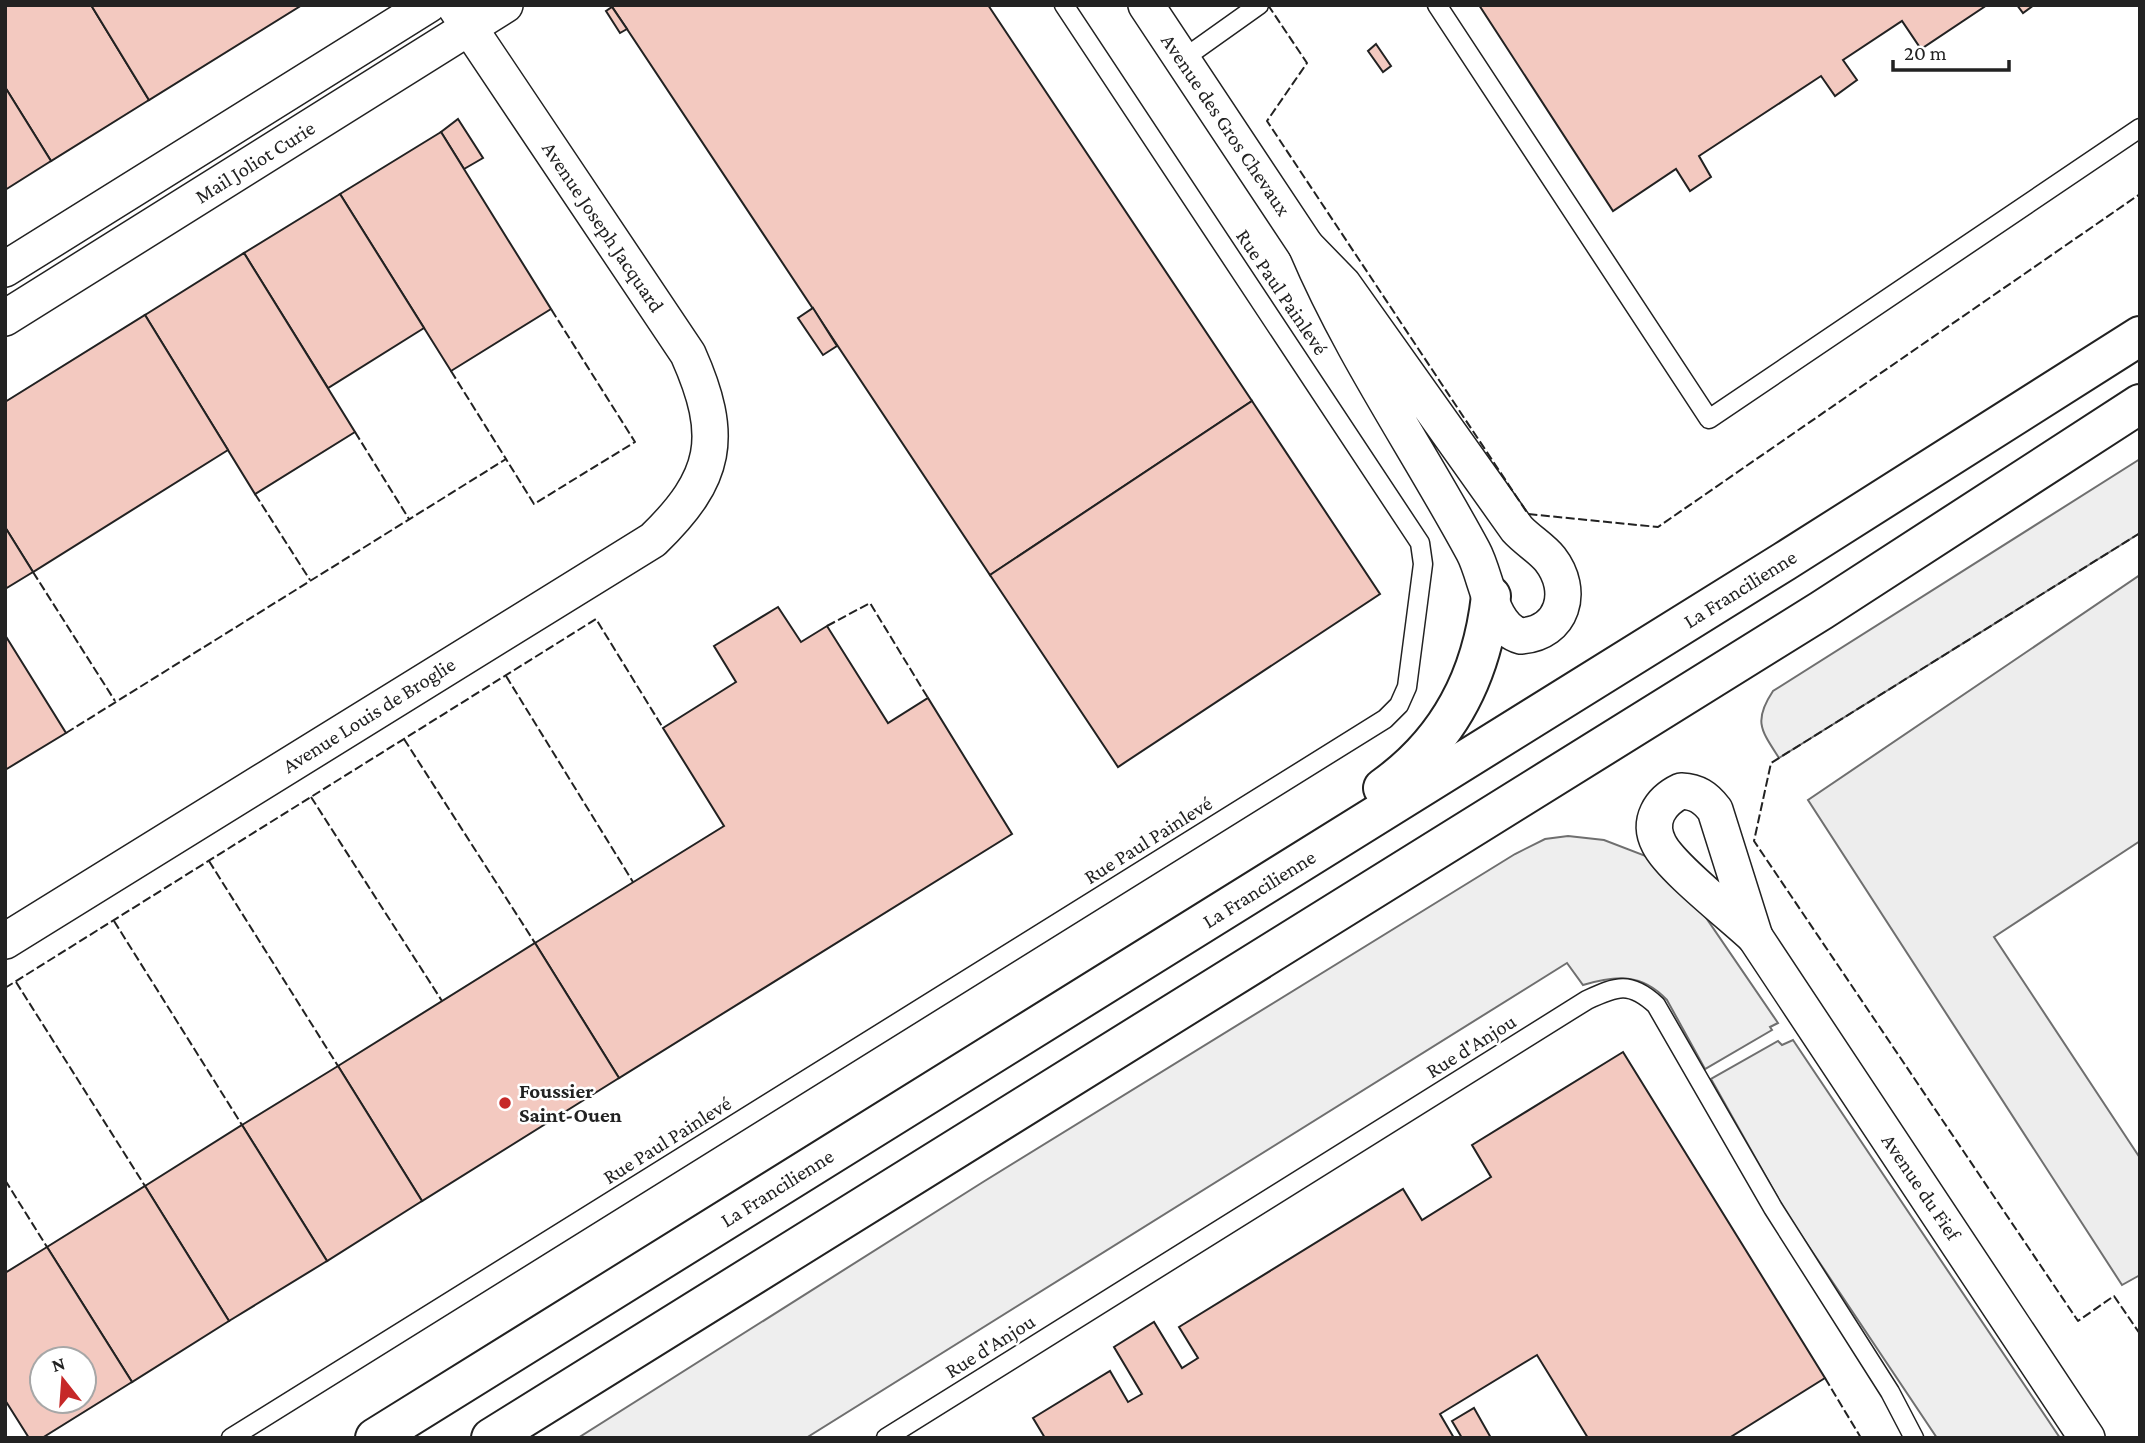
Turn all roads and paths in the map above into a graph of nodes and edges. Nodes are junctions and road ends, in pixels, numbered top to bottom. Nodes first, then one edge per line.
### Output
1 (429, 5) edge
2 (505, 5) edge
3 (1064, 5) edge
4 (1146, 5) edge
5 (1259, 5) edge
6 (1437, 5) edge
7 (462, 17) edge
8 (1182, 59) junction
9 (2140, 128) edge
10 (1307, 246) junction
11 (5, 268) edge
12 (5, 317) edge
13 (2140, 335) edge
14 (2140, 404) edge
15 (708, 464) joint
16 (1491, 596) junction
17 (1192, 930) junction
18 (1755, 937) dead end
19 (5, 941) edge
20 (231, 1438) edge
21 (375, 1438) edge
22 (491, 1438) edge
23 (886, 1438) edge
24 (1914, 1438) edge
25 (2087, 1438) edge

1 - 11 street, Mail Joliot Curie
2 - 7 street, Mail Joliot Curie
3 - 20 lane, Rue Paul Painlevé
4 - 8 street, Avenue des Gros Chevaux
5 - 8 lane
6 - 9 lane
7 - 12 street, Mail Joliot Curie
7 - 15 street, Avenue Joseph Jacquard
8 - 10 street, Avenue des Gros Chevaux
10 - 16 street
10 - 16 street
13 - 17 highway, La Francilienne
14 - 22 highway
15 - 19 street, Avenue Louis de Broglie
16 - 17 highway
17 - 21 highway, La Francilienne
18 - 25 street, Avenue du Fief
23 - 24 lane, Rue d'Anjou

